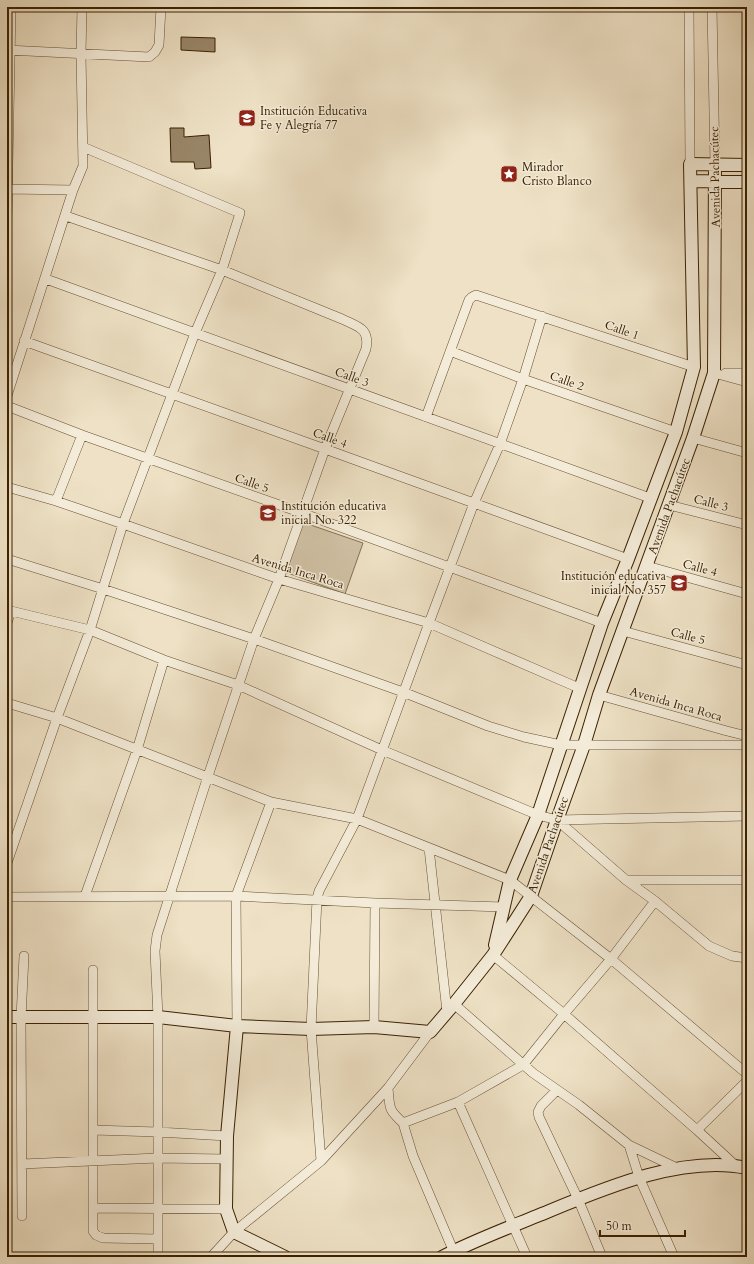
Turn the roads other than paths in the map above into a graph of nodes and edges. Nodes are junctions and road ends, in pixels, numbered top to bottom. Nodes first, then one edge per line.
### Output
1 (11, 7) edge
2 (82, 7) edge
3 (161, 7) edge
4 (689, 7) edge
5 (712, 7) edge
6 (9, 50) edge
7 (81, 54) junction
8 (83, 147) junction
9 (690, 164) junction
10 (715, 165) junction
11 (747, 165) edge
12 (691, 182) junction
13 (716, 182) junction
14 (747, 182) edge
15 (8, 189) edge
16 (73, 190) junction
17 (66, 216) junction
18 (7, 217) edge
19 (222, 270) junction
20 (46, 279) junction
21 (542, 316) junction
22 (195, 333) junction
23 (24, 341) junction
24 (450, 351) junction
25 (694, 367) junction
26 (714, 373) junction
27 (747, 373) edge
28 (523, 379) junction
29 (747, 382) edge
30 (349, 388) junction
31 (172, 394) junction
32 (7, 396) edge
33 (7, 406) edge
34 (426, 417) junction
35 (676, 432) junction
36 (82, 435) junction
37 (693, 438) junction
38 (500, 444) junction
39 (325, 449) junction
40 (747, 453) edge
41 (148, 459) junction
42 (7, 487) edge
43 (650, 498) junction
44 (56, 501) junction
45 (474, 503) junction
46 (669, 505) junction
47 (302, 513) junction
48 (123, 524) junction
49 (747, 524) edge
50 (7, 559) edge
51 (628, 560) junction
52 (647, 566) junction
53 (450, 568) junction
54 (279, 579) junction
55 (103, 589) junction
56 (747, 594) edge
57 (9, 611) edge
58 (7, 623) edge
59 (429, 623) junction
60 (602, 623) junction
61 (90, 630) junction
62 (623, 631) junction
63 (254, 639) junction
64 (164, 660) junction
65 (747, 665) edge
66 (238, 685) junction
67 (579, 688) junction
68 (403, 692) junction
69 (599, 695) junction
70 (7, 703) edge
71 (57, 718) junction
72 (747, 736) edge
73 (561, 745) junction
74 (584, 745) junction
75 (747, 745) edge
76 (137, 750) junction
77 (382, 750) junction
78 (208, 776) junction
79 (270, 802) junction
80 (538, 815) junction
81 (747, 816) edge
82 (357, 819) junction
83 (556, 820) junction
84 (429, 848) junction
85 (7, 862) edge
86 (510, 880) junction
87 (626, 880) junction
88 (747, 880) edge
89 (85, 896) junction
90 (236, 896) junction
91 (531, 896) junction
92 (7, 897) edge
93 (169, 897) junction
94 (317, 899) junction
95 (655, 901) junction
96 (375, 903) junction
97 (436, 904) junction
98 (504, 907) junction
99 (493, 955) junction
100 (24, 956) dead end
101 (747, 958) edge
102 (611, 959) junction
103 (93, 970) dead end
104 (451, 1008) junction
105 (564, 1014) junction
106 (92, 1017) junction
107 (158, 1017) junction
108 (7, 1018) edge
109 (21, 1018) junction
110 (237, 1026) junction
111 (374, 1027) junction
112 (311, 1029) junction
113 (430, 1032) junction
114 (523, 1065) junction
115 (747, 1074) edge
116 (747, 1081) edge
117 (388, 1088) junction
118 (557, 1090) junction
119 (458, 1102) junction
120 (404, 1123) junction
121 (93, 1130) junction
122 (697, 1130) junction
123 (158, 1132) junction
124 (226, 1136) junction
125 (629, 1145) junction
126 (158, 1158) junction
127 (226, 1159) junction
128 (94, 1160) junction
129 (321, 1161) junction
130 (22, 1164) junction
131 (742, 1167) edge
132 (679, 1169) junction
133 (639, 1177) junction
134 (578, 1199) junction
135 (93, 1208) junction
136 (158, 1209) junction
137 (226, 1209) junction
138 (22, 1216) dead end
139 (513, 1226) junction
140 (234, 1232) junction
141 (158, 1239) junction
142 (450, 1255) edge
143 (158, 1257) edge
144 (211, 1257) edge
145 (285, 1257) edge
146 (527, 1257) edge
147 (602, 1257) edge
148 (674, 1257) edge

1 - 6 street
2 - 7 street
3 - 7 street
4 - 9 street, Avenida Pachacútec
5 - 10 street, Avenida Pachacútec
6 - 7 street
6 - 15 street
7 - 8 street
8 - 16 street
8 - 19 street
9 - 10 street
9 - 12 street, Avenida Pachacútec
10 - 11 street
10 - 13 street, Avenida Pachacútec
12 - 13 street
12 - 25 street, Avenida Pachacútec
13 - 14 street
13 - 26 street, Avenida Pachacútec
15 - 16 street
15 - 18 street
16 - 17 street
17 - 19 street
17 - 20 street
19 - 22 street
19 - 30 street
20 - 22 street, Calle 3
20 - 23 street
21 - 24 street, Calle 1
21 - 25 street, Calle 1
21 - 28 street
22 - 30 street, Calle 3
22 - 31 street
23 - 31 street, Calle 4
23 - 32 street
24 - 28 street, Calle 2
24 - 34 street
25 - 35 street, Avenida Pachacútec
26 - 27 street
26 - 29 street
26 - 37 street, Avenida Pachacútec
28 - 35 street, Calle 2
28 - 38 street
30 - 34 street, Calle 3
30 - 39 street
31 - 39 street, Calle 4
31 - 41 street
33 - 36 street, Calle 5
34 - 38 street, Calle 3
35 - 43 street, Avenida Pachacútec
36 - 41 street, Calle 5
36 - 44 street
37 - 40 street
37 - 46 street, Avenida Pachacútec
38 - 43 street, Calle 3
38 - 45 street
39 - 45 street, Calle 4
39 - 47 street
41 - 47 street, Calle 5
41 - 48 street
42 - 44 street, Avenida Inca Roca
43 - 51 street, Avenida Pachacútec
44 - 48 street, Avenida Inca Roca
45 - 51 street, Calle 4
45 - 53 street
46 - 49 street, Calle 3
46 - 52 street, Avenida Pachacútec
47 - 53 street, Calle 5
47 - 54 street
48 - 54 street, Avenida Inca Roca
48 - 55 street
50 - 55 street
51 - 60 street, Avenida Pachacútec
52 - 56 street, Calle 4
52 - 62 street, Avenida Pachacútec
53 - 59 street
53 - 60 street, Calle 5
54 - 59 street, Avenida Inca Roca
54 - 63 street
55 - 61 street
55 - 63 street
57 - 58 street
57 - 61 street
59 - 67 street, Avenida Inca Roca
59 - 68 street
60 - 67 street, Avenida Pachacútec
61 - 64 street
61 - 71 street
62 - 65 street, Calle 5
62 - 69 street, Avenida Pachacútec
63 - 66 street
63 - 68 street
64 - 66 street
64 - 76 street
66 - 77 street
66 - 78 street
67 - 73 street, Avenida Pachacútec
68 - 73 street
68 - 77 street
69 - 72 street, Avenida Inca Roca
69 - 74 street, Avenida Pachacútec
70 - 71 street
71 - 76 street
71 - 85 street
73 - 74 street
73 - 80 street, Avenida Pachacútec
74 - 75 street
74 - 83 street, Avenida Pachacútec
76 - 78 street
76 - 89 street
77 - 80 street
77 - 82 street
78 - 79 street
78 - 93 street
79 - 82 street
79 - 90 street
80 - 83 street
80 - 86 street, Avenida Pachacútec
81 - 83 street
82 - 84 street
82 - 94 street
83 - 87 street
83 - 91 street, Avenida Pachacútec
84 - 86 street
84 - 97 street
86 - 91 street
86 - 98 street, Avenida Pachacútec
87 - 88 street
87 - 95 street
89 - 92 street
89 - 93 street
90 - 93 street
90 - 94 street
90 - 110 street
91 - 99 street, Avenida Pachacútec
91 - 102 street
93 - 107 street
94 - 96 street
94 - 112 street
95 - 101 street
95 - 102 street
96 - 97 street
96 - 111 street
97 - 98 street
97 - 104 street
98 - 99 street, Avenida Pachacútec
99 - 104 street
99 - 105 street
100 - 109 street
102 - 105 street
102 - 115 street
103 - 106 street
104 - 113 street
104 - 114 street
105 - 114 street
105 - 122 street
106 - 107 street
106 - 109 street
106 - 121 street
107 - 110 street
107 - 123 street
108 - 109 street
109 - 130 street
110 - 112 street
110 - 124 street
111 - 112 street
111 - 113 street
112 - 129 street
113 - 117 street
114 - 118 street
114 - 119 street
116 - 122 street
117 - 120 street
117 - 129 street
118 - 125 street
118 - 134 street
119 - 120 street
119 - 139 street
120 - 142 street
121 - 123 street
121 - 128 street
122 - 131 street
123 - 124 street
123 - 126 street
124 - 127 street
125 - 132 street
125 - 133 street
126 - 127 street
126 - 128 street
126 - 136 street
127 - 137 street
128 - 130 street
128 - 135 street
129 - 140 street
130 - 138 street
131 - 132 street
132 - 133 street
133 - 134 street
133 - 148 street
134 - 139 street
134 - 147 street
135 - 136 street
135 - 141 street
136 - 137 street
136 - 141 street
137 - 140 street
139 - 142 street
139 - 146 street
140 - 144 street
140 - 145 street
141 - 143 street

